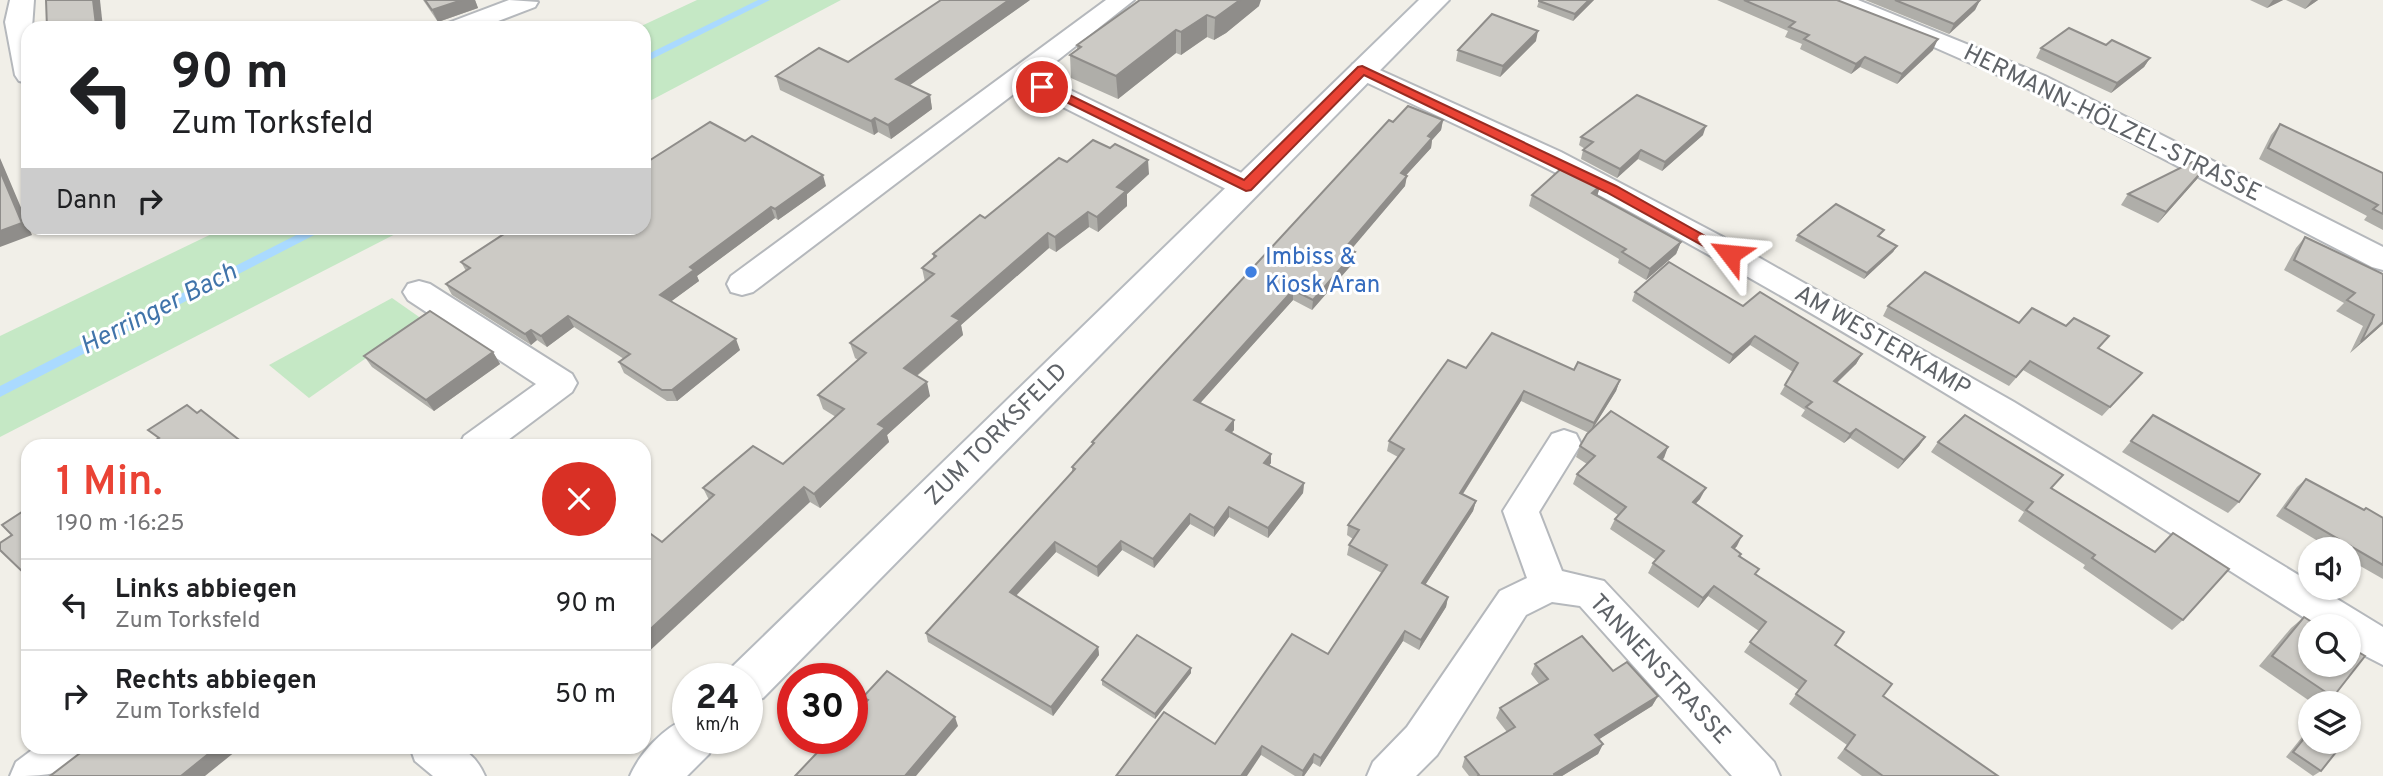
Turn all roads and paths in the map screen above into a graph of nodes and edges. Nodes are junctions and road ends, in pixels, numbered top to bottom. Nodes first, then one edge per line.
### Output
1 (22, 0) edge
2 (524, 0) edge
3 (1122, 0) edge
4 (1435, 0) edge
5 (1836, 0) edge
6 (476, 21) edge
7 (21, 38) edge
8 (1362, 70) junction
9 (1021, 76) junction
10 (1246, 187) junction
11 (2383, 260) edge
12 (742, 284) dead end
13 (419, 292) dead end
14 (485, 439) edge
15 (1564, 444) dead end
16 (1549, 585) junction
17 (2383, 648) edge
18 (763, 667) edge
19 (61, 754) edge
20 (438, 754) edge
21 (676, 754) edge
22 (31, 776) edge
23 (464, 776) edge
24 (654, 776) edge
25 (1388, 776) edge
26 (1759, 776) edge

1 - 7 street
2 - 6 street
3 - 9 street
4 - 8 main road, ZUM TORKSFELD
5 - 11 street, HERMANN-HÖLZEL-STRASSE
8 - 10 main road, ZUM TORKSFELD
8 - 17 street, AM WESTERKAMP
9 - 10 street
9 - 12 street
10 - 18 main road, ZUM TORKSFELD
13 - 14 street
15 - 16 street
16 - 25 street
16 - 26 street, TANNENSTRASSE
19 - 22 street
20 - 23 street
21 - 24 main road

